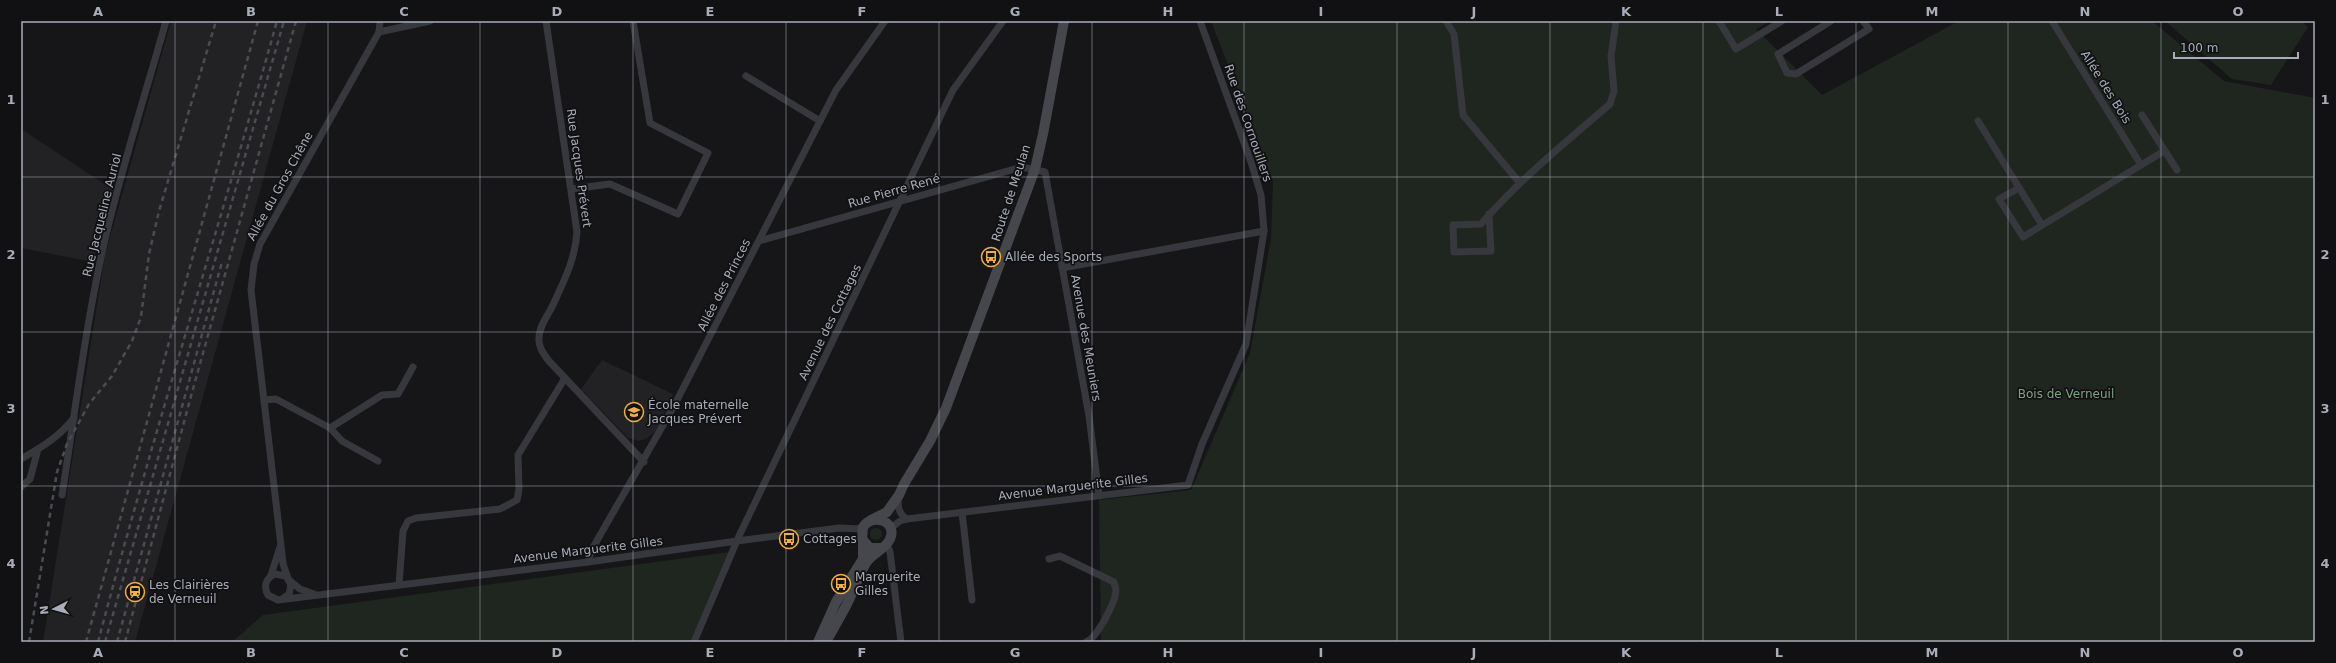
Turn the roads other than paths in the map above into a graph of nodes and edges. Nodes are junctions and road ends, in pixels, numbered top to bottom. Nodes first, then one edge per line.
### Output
1 (166, 21) edge
2 (380, 21) edge
3 (430, 21) edge
4 (546, 21) edge
5 (633, 21) edge
6 (885, 21) edge
7 (1003, 21) edge
8 (1057, 21) edge
9 (1064, 21) edge
10 (1200, 21) edge
11 (1446, 21) edge
12 (1616, 21) edge
13 (1718, 21) edge
14 (1782, 21) edge
15 (1831, 21) edge
16 (1863, 21) edge
17 (2052, 21) edge
18 (378, 32) junction
19 (746, 76) dead end
20 (2142, 114) dead end
21 (820, 121) junction
22 (1978, 121) dead end
23 (2164, 151) junction
24 (2141, 165) junction
25 (1032, 169) junction
26 (2177, 170) dead end
27 (1519, 182) junction
28 (2019, 188) junction
29 (572, 189) junction
30 (900, 201) junction
31 (1490, 214) junction
32 (2042, 225) junction
33 (1264, 231) junction
34 (759, 241) junction
35 (1062, 268) junction
36 (413, 367) dead end
37 (565, 378) junction
38 (264, 400) junction
39 (74, 418) junction
40 (330, 428) junction
41 (38, 449) junction
42 (21, 459) edge
43 (378, 461) dead end
44 (644, 462) junction
45 (1188, 485) joint
46 (21, 487) edge
47 (62, 495) dead end
48 (1099, 495) junction
49 (899, 496) junction
50 (891, 507) junction
51 (962, 512) junction
52 (908, 519) junction
53 (870, 520) junction
54 (890, 527) junction
55 (862, 529) junction
56 (280, 537) junction
57 (738, 540) junction
58 (863, 541) junction
59 (884, 546) junction
60 (1049, 559) dead end
61 (588, 562) junction
62 (271, 576) junction
63 (289, 580) junction
64 (399, 585) junction
65 (316, 595) junction
66 (282, 599) junction
67 (972, 600) dead end
68 (694, 642) edge
69 (818, 642) edge
70 (826, 642) edge
71 (901, 642) edge
72 (1086, 642) edge

1 - 39 street, Rue Jacqueline Auriol
2 - 18 street, Allée du Gros Chêne
3 - 18 street
4 - 29 street, Rue Jacques Prévert
5 - 29 street
6 - 21 street, Allée des Princes
7 - 30 street, Avenue des Cottages
8 - 25 main road, Route de Meulan
9 - 25 main road, Route de Meulan
10 - 33 street, Rue des Cornouillers
11 - 27 street
12 - 27 street
13 - 14 street
15 - 16 street
17 - 24 street, Allée des Bois
18 - 38 street, Allée du Gros Chêne
19 - 21 street
20 - 23 street
21 - 34 street, Allée des Princes
22 - 28 street
23 - 24 street
23 - 26 street
24 - 32 street
25 - 30 street, Rue Pierre René
25 - 35 street, Avenue des Meuniers
25 - 49 main road, Route de Meulan
27 - 31 street
28 - 32 street
28 - 32 street
29 - 37 street, Rue Jacques Prévert
30 - 34 street, Rue Pierre René
30 - 57 street, Avenue des Cottages
31 - 31 street
33 - 35 street
33 - 45 street, Rue des Cornouillers
34 - 44 street, Allée des Princes
35 - 48 street, Avenue des Meuniers
36 - 40 street
37 - 44 street, Rue Jacques Prévert
37 - 64 street
38 - 40 street
38 - 56 street, Allée du Gros Chêne
39 - 41 street
39 - 47 street, Rue Jacqueline Auriol
40 - 43 street
41 - 42 street
41 - 46 street
44 - 61 street, Allée des Princes
45 - 48 street, Avenue Marguerite Gilles
48 - 51 street, Avenue Marguerite Gilles
49 - 50 main road, Route de Meulan
49 - 52 street
50 - 53 main road, Route de Meulan
50 - 54 main road
51 - 52 street, Avenue Marguerite Gilles
51 - 67 street
52 - 54 street, Avenue Marguerite Gilles
53 - 54 main road
53 - 55 main road
54 - 59 main road
55 - 57 street, Avenue Marguerite Gilles
55 - 58 main road
56 - 62 street, Allée du Gros Chêne
56 - 63 street, Allée du Gros Chêne
57 - 61 street, Avenue Marguerite Gilles
57 - 68 street, Avenue des Cottages
58 - 59 main road
58 - 69 main road
59 - 70 main road
59 - 71 street
60 - 72 street
61 - 64 street, Avenue Marguerite Gilles
62 - 63 street
62 - 66 street
63 - 65 street
63 - 66 street
64 - 65 street, Avenue Marguerite Gilles
65 - 66 street, Avenue Marguerite Gilles

